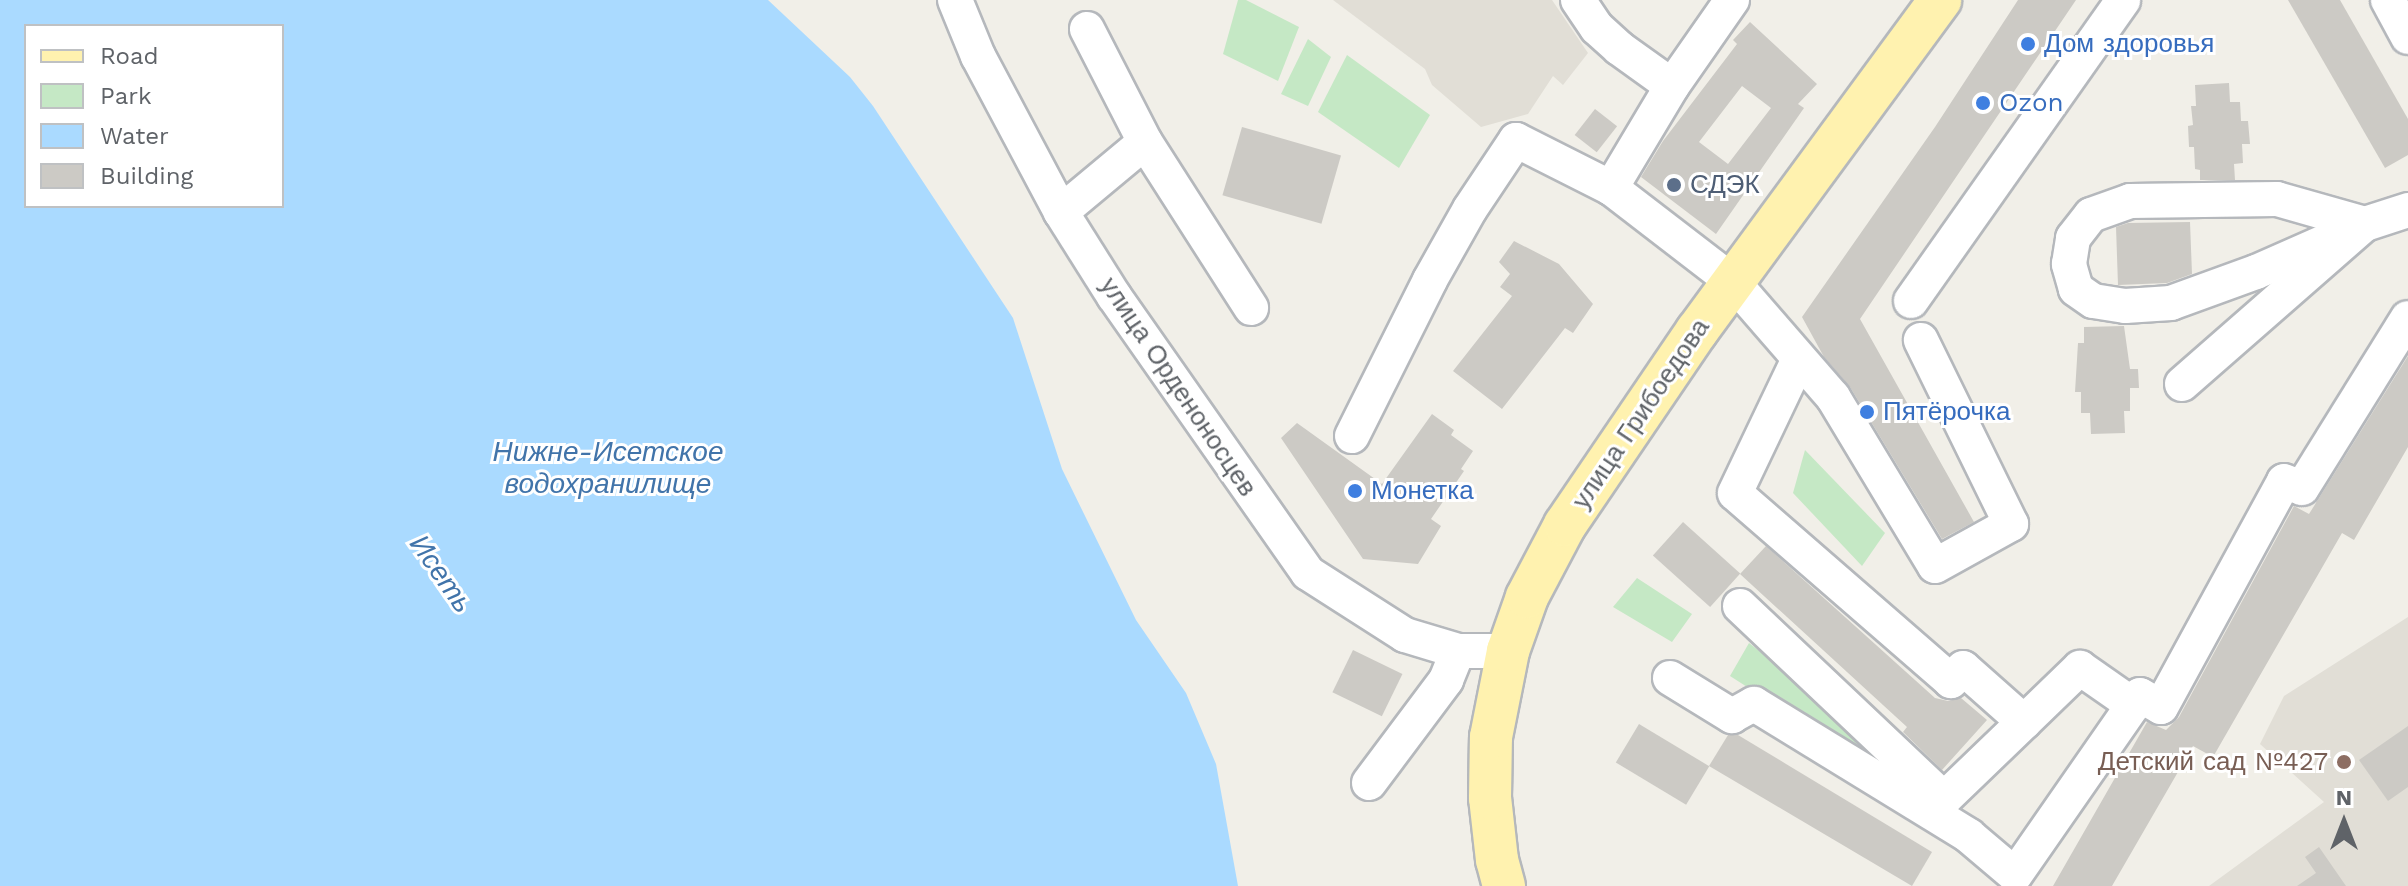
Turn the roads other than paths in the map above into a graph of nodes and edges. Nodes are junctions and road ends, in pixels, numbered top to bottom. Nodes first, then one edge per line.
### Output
1 (955, 0) edge
2 (1578, 0) edge
3 (1732, 0) edge
4 (1940, 0) edge
5 (2123, 0) edge
6 (2388, 0) edge
7 (1087, 29) dead end
8 (2408, 37) edge
9 (1672, 86) junction
10 (1145, 142) junction
11 (1611, 188) junction
12 (2408, 210) edge
13 (1061, 212) junction
14 (2365, 224) junction
15 (1733, 282) junction
16 (1911, 301) dead end
17 (1251, 308) dead end
18 (2408, 318) edge
19 (1921, 340) dead end
20 (1799, 359) junction
21 (2182, 384) dead end
22 (1352, 436) dead end
23 (1740, 606) dead end
24 (1458, 651) junction
25 (1508, 651) junction
26 (1670, 678) dead end
27 (2133, 705) junction
28 (2024, 722) junction
29 (1369, 783) dead end
30 (1944, 799) junction
31 (1969, 836) junction
32 (2009, 881) edge
33 (1504, 886) edge

1 - 13 street, улица Орденоносцев
2 - 9 street
3 - 9 street
4 - 15 main road, улица Грибоедова
5 - 16 street
6 - 8 street
7 - 10 street
9 - 11 street
10 - 13 street
10 - 17 street
11 - 15 street
11 - 22 street
12 - 14 street
13 - 24 street, улица Орденоносцев
14 - 14 street
14 - 21 street
15 - 20 street
15 - 25 main road, улица Грибоедова
18 - 27 street
19 - 20 street
20 - 28 street
23 - 30 street
24 - 25 street, улица Орденоносцев
24 - 29 street
25 - 33 main road, улица Грибоедова
26 - 31 street
27 - 28 street
27 - 32 street
28 - 30 street
30 - 31 street
31 - 32 street

